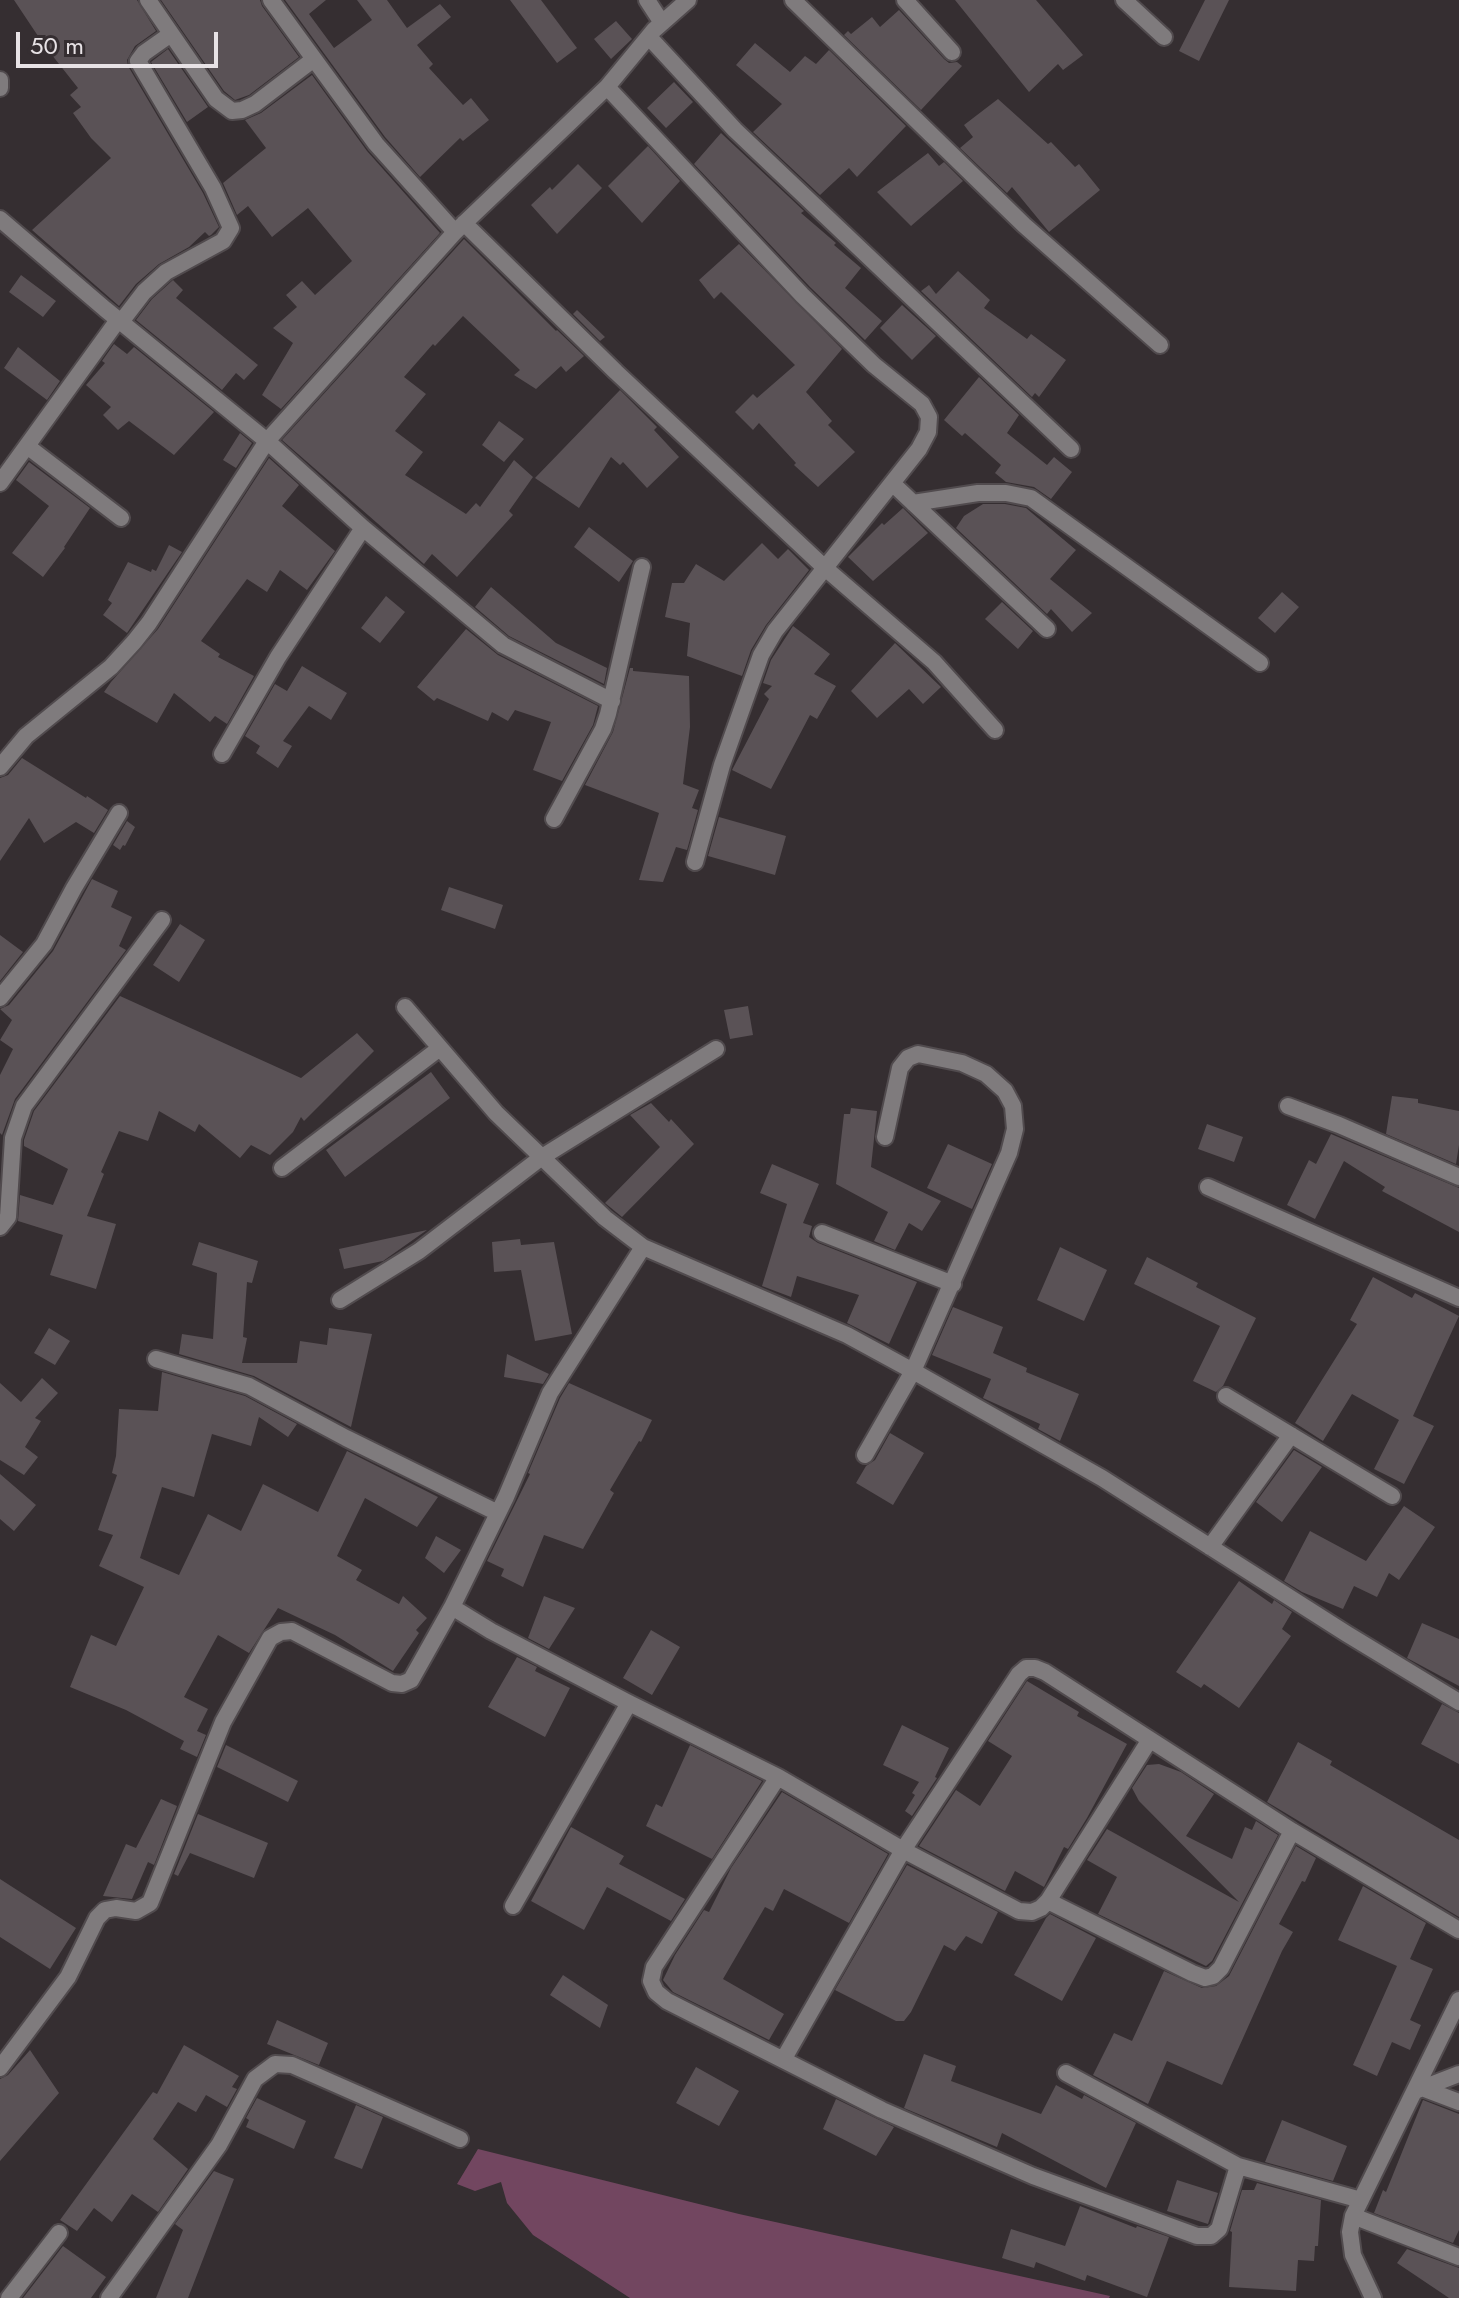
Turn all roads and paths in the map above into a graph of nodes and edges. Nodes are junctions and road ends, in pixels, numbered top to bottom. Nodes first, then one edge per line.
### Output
1 (148, 0) edge
2 (271, 0) edge
3 (647, 0) edge
4 (688, 0) edge
5 (793, 0) edge
6 (905, 0) edge
7 (1124, 0) edge
8 (662, 23) junction
9 (171, 34) junction
10 (649, 37) junction
11 (1164, 37) dead end
12 (952, 52) dead end
13 (314, 59) junction
14 (0, 80) edge
15 (607, 87) junction
16 (0, 88) edge
17 (0, 219) edge
18 (459, 227) junction
19 (120, 321) junction
20 (1160, 345) dead end
21 (267, 441) junction
22 (27, 446) junction
23 (1071, 449) dead end
24 (0, 483) edge
25 (892, 483) junction
26 (913, 503) junction
27 (121, 518) dead end
28 (363, 528) junction
29 (642, 567) dead end
30 (825, 568) junction
31 (1047, 629) dead end
32 (1260, 663) dead end
33 (612, 701) junction
34 (995, 730) dead end
35 (222, 754) dead end
36 (0, 767) edge
37 (119, 813) dead end
38 (554, 819) dead end
39 (695, 862) dead end
40 (162, 920) dead end
41 (0, 998) edge
42 (405, 1007) dead end
43 (440, 1048) junction
44 (716, 1049) dead end
45 (1288, 1106) dead end
46 (885, 1137) dead end
47 (542, 1157) junction
48 (282, 1168) dead end
49 (1459, 1177) edge
50 (1208, 1187) dead end
51 (0, 1227) edge
52 (822, 1233) dead end
53 (643, 1247) junction
54 (953, 1284) junction
55 (1459, 1298) edge
56 (340, 1300) dead end
57 (156, 1359) dead end
58 (913, 1371) junction
59 (1226, 1396) dead end
60 (1291, 1435) junction
61 (865, 1455) dead end
62 (1392, 1496) dead end
63 (498, 1513) junction
64 (1210, 1547) junction
65 (452, 1607) junction
66 (1459, 1702) edge
67 (629, 1703) junction
68 (1149, 1741) junction
69 (778, 1777) junction
70 (1292, 1831) junction
71 (903, 1850) junction
72 (1048, 1901) junction
73 (513, 1906) dead end
74 (1459, 1930) edge
75 (1459, 2000) edge
76 (783, 2060) junction
77 (0, 2068) edge
78 (1066, 2073) dead end
79 (1459, 2074) edge
80 (1418, 2090) junction
81 (1459, 2102) edge
82 (460, 2139) dead end
83 (1238, 2166) junction
84 (1361, 2200) junction
85 (1353, 2216) junction
86 (59, 2233) dead end
87 (1459, 2257) edge
88 (9, 2298) edge
89 (109, 2298) edge
90 (1373, 2298) edge

1 - 9 street
2 - 13 street
3 - 8 street
4 - 8 street
5 - 20 street
6 - 12 street
7 - 11 street
8 - 10 street
9 - 13 street
9 - 19 street
10 - 15 street
10 - 23 street
13 - 18 street
14 - 16 street
15 - 18 street
15 - 25 street
17 - 19 street
18 - 21 street
18 - 30 street
19 - 21 street
19 - 22 street
21 - 28 street
21 - 36 street
22 - 24 street
22 - 27 street
25 - 26 street
25 - 30 street
26 - 31 street
26 - 32 street
28 - 33 street
28 - 35 street
29 - 33 street
30 - 34 street
30 - 39 street
33 - 38 street
37 - 41 street
40 - 51 street
42 - 43 street
43 - 47 street
43 - 48 street
44 - 47 street
45 - 49 street
46 - 54 street
47 - 53 street
47 - 56 street
50 - 55 street
52 - 54 street
53 - 58 street
53 - 63 street
54 - 58 street
57 - 63 street
58 - 61 street
58 - 64 street
59 - 60 street
60 - 62 street
60 - 64 street
63 - 65 street
64 - 66 street
65 - 67 street
65 - 77 street
67 - 69 street
67 - 73 street
68 - 70 street
68 - 71 street
68 - 72 street
69 - 71 street
69 - 76 street
70 - 72 street
70 - 74 street
71 - 72 street
71 - 76 street
75 - 80 street
76 - 83 street
78 - 83 street
79 - 80 street
80 - 81 street
80 - 84 street
82 - 89 street
83 - 84 street
84 - 85 street
85 - 87 street
85 - 90 street
86 - 88 street

